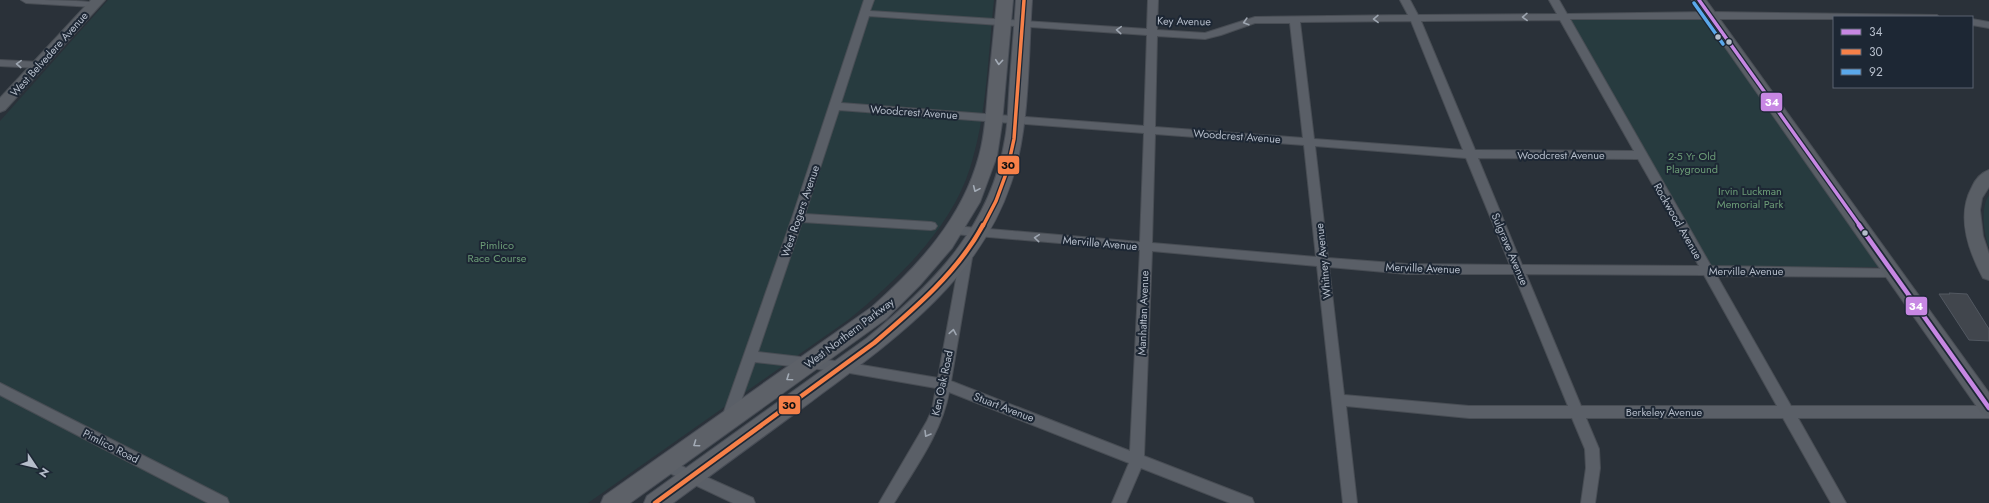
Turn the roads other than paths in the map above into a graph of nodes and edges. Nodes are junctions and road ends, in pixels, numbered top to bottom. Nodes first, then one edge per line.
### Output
1 (26, 0) edge
2 (868, 0) edge
3 (1005, 0) edge
4 (1024, 0) edge
5 (1153, 0) edge
6 (1405, 0) edge
7 (1554, 0) edge
8 (1699, 0) edge
9 (96, 2) edge
10 (864, 13) junction
11 (1710, 15) junction
12 (1564, 16) junction
13 (1833, 16) edge
14 (1415, 19) junction
15 (1295, 20) junction
16 (1973, 22) edge
17 (1002, 23) junction
18 (1023, 24) junction
19 (1989, 25) edge
20 (1151, 32) junction
21 (0, 63) edge
22 (39, 65) junction
23 (834, 106) junction
24 (0, 107) edge
25 (994, 117) junction
26 (1016, 119) junction
27 (1149, 130) junction
28 (1310, 142) junction
29 (1470, 154) junction
30 (1641, 155) junction
31 (1989, 176) edge
32 (798, 218) junction
33 (931, 226) dead end
34 (954, 230) junction
35 (980, 233) junction
36 (1146, 247) junction
37 (967, 252) junction
38 (1323, 262) junction
39 (1519, 270) junction
40 (1707, 271) junction
41 (1893, 272) junction
42 (1989, 273) edge
43 (750, 356) junction
44 (810, 363) junction
45 (844, 367) junction
46 (944, 384) junction
47 (0, 389) edge
48 (1339, 400) junction
49 (1989, 408) edge
50 (1577, 411) junction
51 (1989, 412) edge
52 (1788, 413) junction
53 (728, 421) junction
54 (1137, 460) junction
55 (666, 465) junction
56 (691, 477) junction
57 (222, 503) edge
58 (612, 503) edge
59 (655, 503) edge
60 (748, 503) edge
61 (886, 503) edge
62 (1119, 503) edge
63 (1247, 503) edge
64 (1350, 503) edge
65 (1588, 503) edge
66 (1839, 503) edge

1 - 9 street
2 - 10 street, West Rogers Avenue
3 - 17 main road, West Northern Parkway
4 - 18 main road, West Northern Parkway
5 - 20 street, Manhattan Avenue
6 - 14 street, Sulgrave Avenue
7 - 12 street, Rockwood Avenue
8 - 11 street
9 - 22 street, West Belvedere Avenue
10 - 17 street, Key Avenue
10 - 23 street, West Rogers Avenue
11 - 12 street, Key Avenue
11 - 13 street, Key Avenue
11 - 41 street
12 -> 14 street, Key Avenue
12 - 30 street, Rockwood Avenue
14 -> 15 street, Key Avenue
14 - 29 street, Sulgrave Avenue
15 -> 20 street, Key Avenue
15 - 28 street, Whitney Avenue
16 - 19 street
17 - 18 street, Key Avenue
17 -> 25 main road, West Northern Parkway
20 -> 18 street, Key Avenue
18 - 26 main road, West Northern Parkway
20 - 27 street, Manhattan Avenue
22 -> 21 street
22 - 24 street, West Belvedere Avenue
23 - 25 street, Woodcrest Avenue
23 - 32 street, West Rogers Avenue
25 - 26 street, Woodcrest Avenue
25 -> 34 main road, West Northern Parkway
26 - 27 street, Woodcrest Avenue
26 - 35 main road, West Northern Parkway
27 - 28 street, Woodcrest Avenue
27 - 36 street, Manhattan Avenue
28 - 29 street, Woodcrest Avenue
28 - 38 street, Whitney Avenue
29 - 30 street, Woodcrest Avenue
29 - 39 street, Sulgrave Avenue
30 - 40 street, Rockwood Avenue
31 - 42 street
32 - 33 street
32 - 43 street, West Rogers Avenue
34 - 35 street, Merville Avenue
34 - 44 main road, West Northern Parkway
36 -> 35 street, Merville Avenue
35 - 37 main road, West Northern Parkway
36 - 38 street, Merville Avenue
36 - 54 street, Manhattan Avenue
37 - 45 main road, West Northern Parkway
46 -> 37 street, Ken Oak Road
38 - 39 street, Merville Avenue
38 - 48 street, Whitney Avenue
39 - 40 street, Merville Avenue
39 - 50 street, Sulgrave Avenue
40 - 41 street, Merville Avenue
40 - 52 street, Rockwood Avenue
41 - 49 street
43 - 44 street, Stuart Avenue
43 - 53 street, West Rogers Avenue
44 - 45 street, Stuart Avenue
44 -> 53 main road, West Northern Parkway
45 - 46 street, Stuart Avenue
45 - 56 main road, West Northern Parkway
46 - 54 street, Stuart Avenue
46 -> 61 street, Ken Oak Road
47 - 57 street, Pimlico Road
48 - 50 street, Berkeley Avenue
48 - 64 street, Whitney Avenue
50 - 52 street, Berkeley Avenue
50 - 65 street, Sulgrave Avenue
51 - 52 street, Berkeley Avenue
52 - 66 street, Rockwood Avenue
53 -> 55 main road, West Northern Parkway
54 - 62 street, Manhattan Avenue
54 - 63 street, Stuart Avenue
55 - 56 street
55 - 58 main road, West Northern Parkway
56 - 59 main road, West Northern Parkway
56 - 60 street

